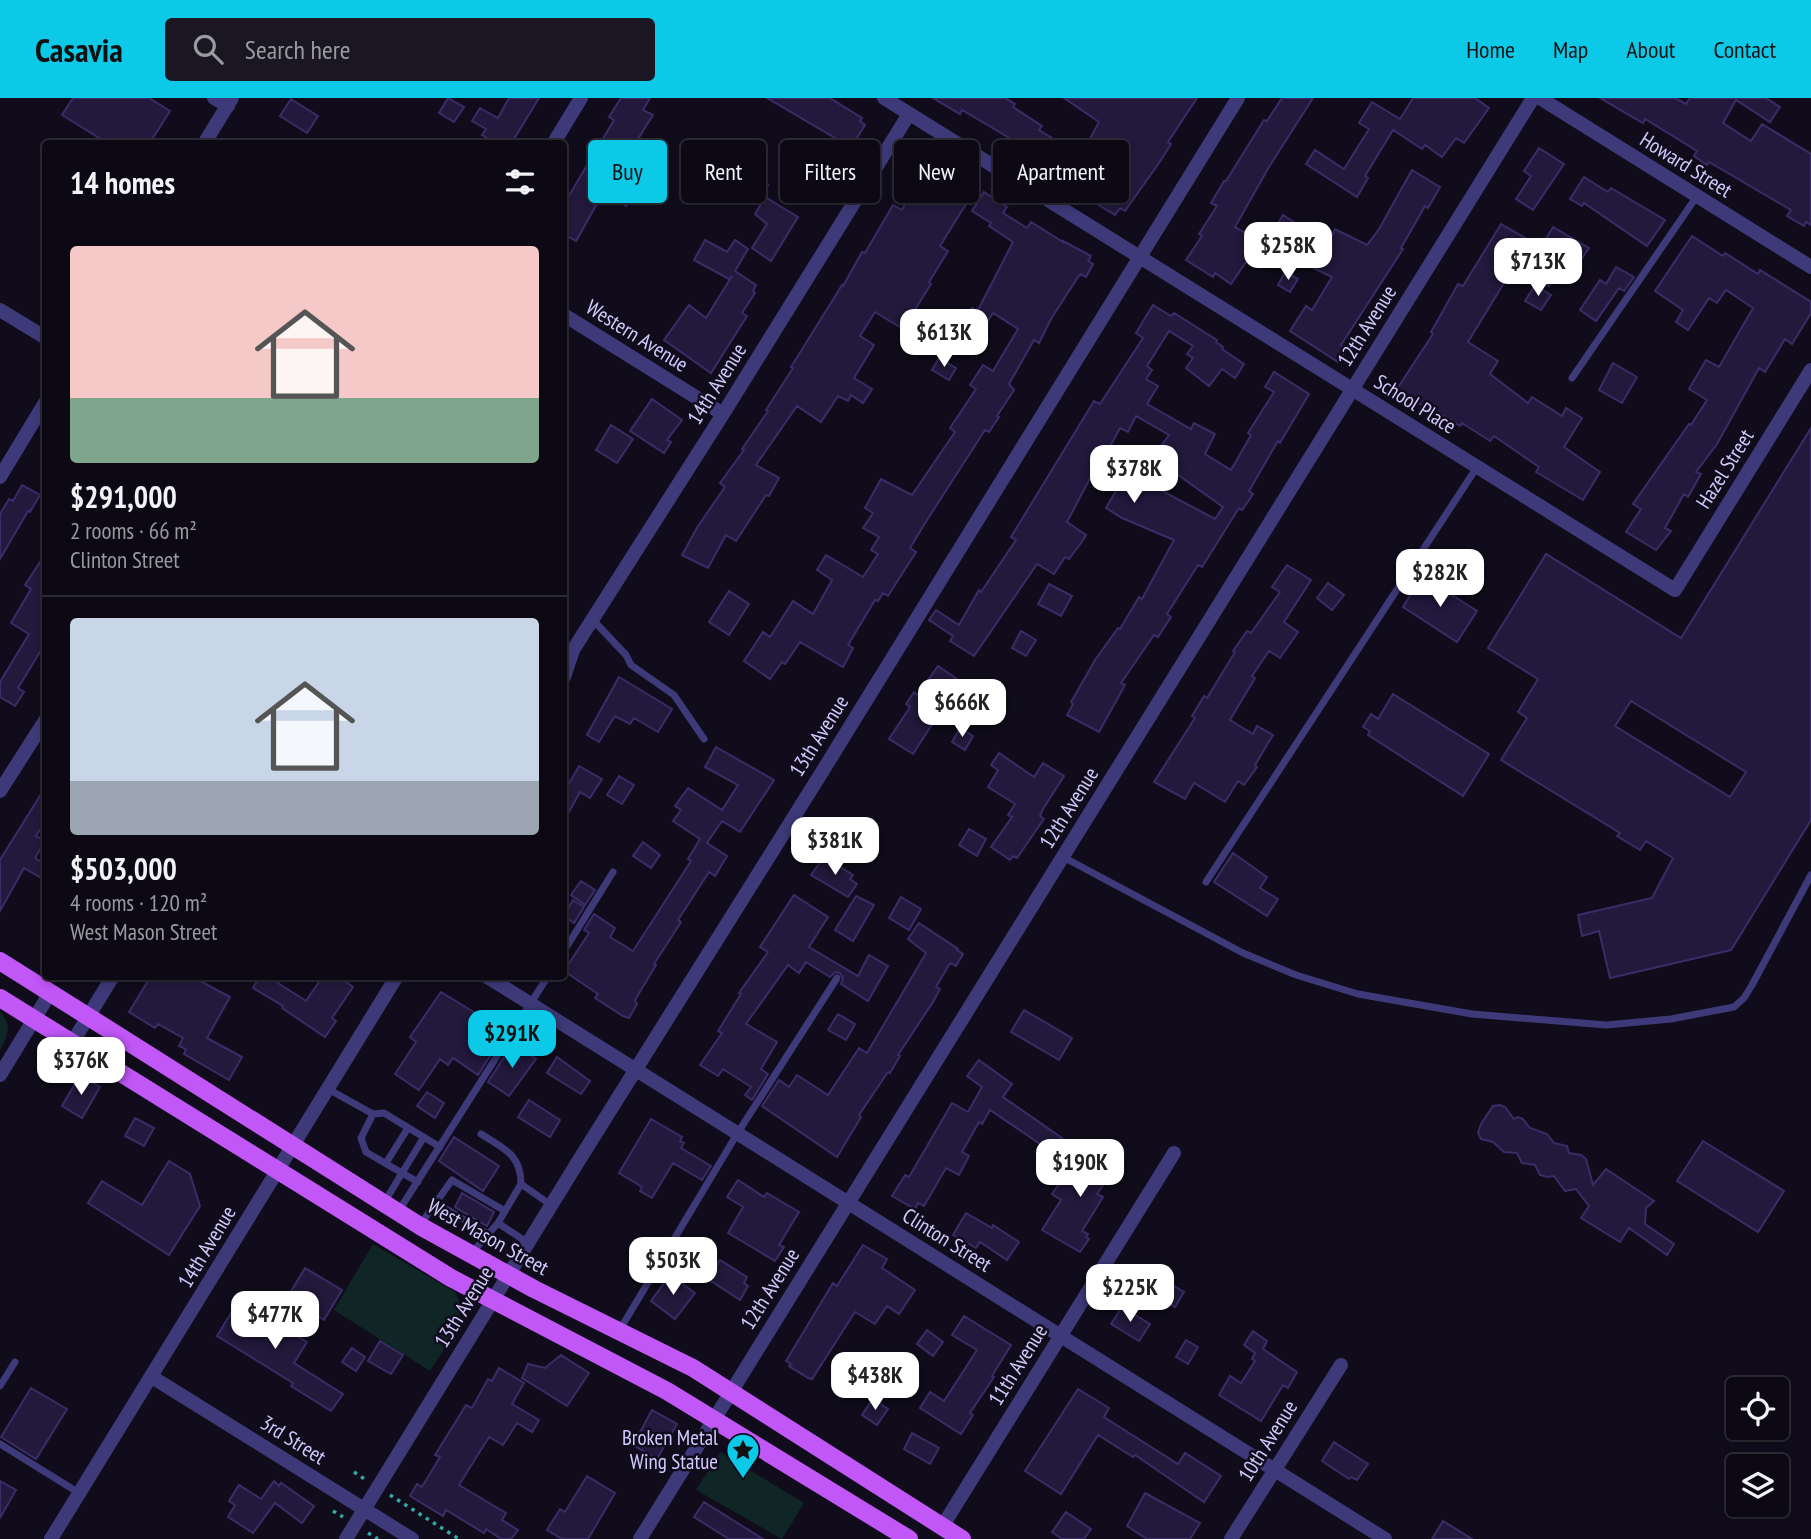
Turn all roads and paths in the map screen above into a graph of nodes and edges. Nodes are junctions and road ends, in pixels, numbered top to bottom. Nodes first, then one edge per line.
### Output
1 (214, 98) edge
2 (581, 98) edge
3 (884, 98) edge
4 (1238, 98) edge
5 (1533, 98) edge
6 (1540, 98) edge
7 (230, 102) edge
8 (909, 114) junction
9 (206, 140) edge
10 (555, 140) edge
11 (1696, 196) junction
12 (1140, 257) junction
13 (1811, 267) edge
14 (0, 310) edge
15 (567, 317) edge
16 (42, 336) edge
17 (1811, 370) edge
18 (1572, 378) dead end
19 (1353, 390) junction
20 (42, 408) edge
21 (723, 414) junction
22 (1477, 467) junction
23 (3, 472) edge
24 (1675, 590) joint
25 (592, 619) junction
26 (567, 668) edge
27 (42, 725) edge
28 (704, 739) dead end
29 (0, 791) edge
30 (1063, 858) junction
31 (612, 872) dead end
32 (1811, 875) edge
33 (1206, 881) dead end
34 (567, 946) edge
35 (0, 961) edge
36 (837, 978) dead end
37 (111, 980) edge
38 (395, 980) edge
39 (492, 980) edge
40 (545, 980) edge
41 (50, 993) junction
42 (0, 998) edge
43 (530, 1004) junction
44 (87, 1018) junction
45 (34, 1020) junction
46 (72, 1043) junction
47 (636, 1070) junction
48 (0, 1076) edge
49 (328, 1089) junction
50 (373, 1114) junction
51 (408, 1128) junction
52 (481, 1134) dead end
53 (737, 1134) junction
54 (424, 1137) junction
55 (292, 1147) junction
56 (440, 1147) junction
57 (1174, 1153) dead end
58 (386, 1163) junction
59 (278, 1170) junction
60 (402, 1173) junction
61 (418, 1182) junction
62 (521, 1184) junction
63 (436, 1203) junction
64 (849, 1203) junction
65 (551, 1205) junction
66 (391, 1207) junction
67 (505, 1211) junction
68 (498, 1223) junction
69 (420, 1226) junction
70 (488, 1234) junction
71 (528, 1243) junction
72 (470, 1255) junction
73 (508, 1275) junction
74 (493, 1300) junction
75 (619, 1331) junction
76 (1061, 1336) junction
77 (15, 1362) dead end
78 (1341, 1365) dead end
79 (152, 1377) junction
80 (0, 1386) edge
81 (730, 1392) junction
82 (713, 1421) junction
83 (0, 1444) edge
84 (1275, 1470) junction
85 (354, 1472) dead end
86 (378, 1488) junction
87 (80, 1493) junction
88 (365, 1510) junction
89 (942, 1527) junction
90 (51, 1539) edge
91 (346, 1539) edge
92 (412, 1539) edge
93 (459, 1539) edge
94 (640, 1539) edge
95 (909, 1539) edge
96 (962, 1539) edge
97 (1231, 1539) edge
98 (1385, 1539) edge

1 - 7 street
2 - 10 street
3 - 8 street, School Place
4 - 12 street, 13th Avenue
5 - 19 street, 12th Avenue
6 - 11 street, Howard Street
7 - 9 street
8 - 12 street, School Place
8 - 21 street, 14th Avenue
11 - 13 street, Howard Street
11 - 18 lane
12 - 19 street, School Place
12 - 47 street, 13th Avenue
14 - 16 street
15 - 21 street, Western Avenue
17 - 24 street, Hazel Street
19 - 22 street, School Place
19 - 30 street, 12th Avenue
20 - 23 street
21 - 25 street, 14th Avenue
22 - 24 street, School Place
22 - 33 lane
25 - 26 street, 14th Avenue
25 - 28 lane
27 - 29 street
30 - 32 lane
30 - 64 street, 12th Avenue
31 - 34 lane
35 - 41 main road, West Mason Street
36 - 53 lane
37 - 44 street
38 - 49 street, 14th Avenue
39 - 43 street, Clinton Street
40 - 43 lane
41 - 44 main road, West Mason Street
41 - 45 street
42 - 45 main road
43 - 47 street, Clinton Street
43 - 56 lane
44 - 46 street
44 - 55 main road, West Mason Street
45 - 46 main road
45 - 48 street
46 - 59 main road
47 - 53 street, Clinton Street
47 - 65 street, 13th Avenue
49 - 50 lane
49 - 55 street, 14th Avenue
50 - 51 lane
50 - 58 lane
51 - 54 lane
51 - 58 lane
52 - 62 lane
53 - 64 street, Clinton Street
53 - 75 lane
54 - 56 lane
54 - 60 lane
55 - 59 street, 14th Avenue
55 - 66 main road, West Mason Street
56 - 61 lane
57 - 76 street, 11th Avenue
58 - 60 lane
59 - 74 main road
59 - 79 street, 14th Avenue
60 - 61 lane
60 - 66 lane
61 - 66 lane
62 - 65 lane
62 - 67 lane
63 - 67 lane
63 - 69 lane
63 - 70 lane
64 - 76 street, Clinton Street
64 - 81 street, 12th Avenue
65 - 71 street, 13th Avenue
66 - 69 main road, West Mason Street
67 - 68 lane
68 - 70 lane
68 - 71 lane
69 - 72 main road, West Mason Street
70 - 72 lane
71 - 73 street, 13th Avenue
72 - 73 main road, West Mason Street
73 - 74 street, 13th Avenue
73 - 75 main road, West Mason Street
74 - 82 main road
74 - 86 street, 13th Avenue
75 - 81 main road, West Mason Street
76 - 84 street, Clinton Street
76 - 89 street, 11th Avenue
77 - 80 lane
78 - 84 street, 10th Avenue
79 - 87 street, 14th Avenue
79 - 88 street, 3rd Street
81 - 82 street, 12th Avenue
81 - 89 main road, West Mason Street
82 - 94 street, 12th Avenue
82 - 95 main road
83 - 87 lane
84 - 97 street, 10th Avenue
84 - 98 street, Clinton Street
85 - 86 path
86 - 88 street, 13th Avenue
86 - 93 path
87 - 90 street, 14th Avenue
88 - 91 street, 13th Avenue
88 - 92 street, 3rd Street
89 - 96 main road, West Mason Street

